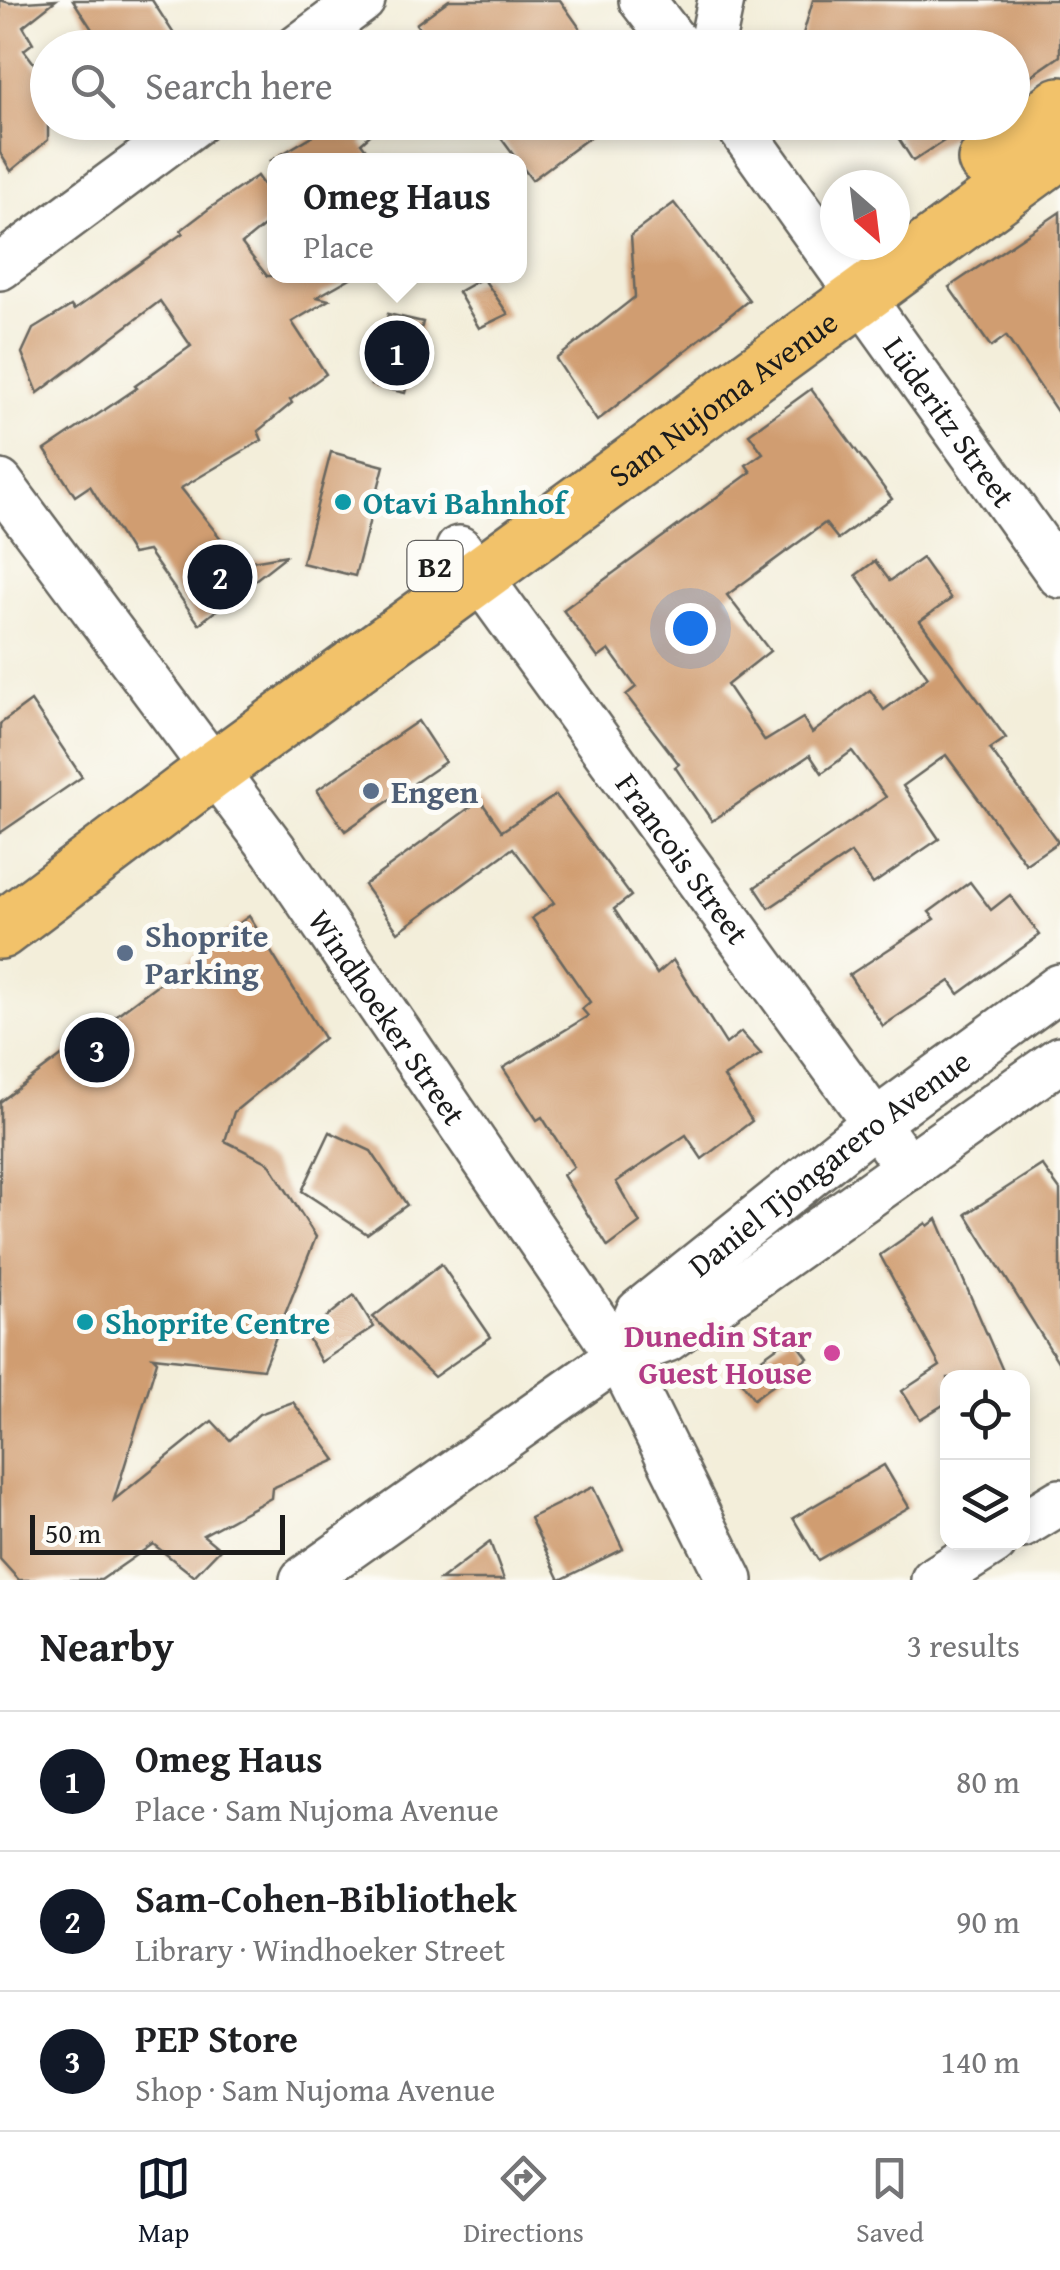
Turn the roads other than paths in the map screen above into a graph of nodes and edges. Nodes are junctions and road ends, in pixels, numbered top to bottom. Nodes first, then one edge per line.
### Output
1 (362, 0) edge
2 (642, 0) edge
3 (721, 0) edge
4 (322, 30) edge
5 (666, 30) edge
6 (715, 30) edge
7 (1060, 105) edge
8 (1030, 127) edge
9 (172, 140) edge
10 (751, 140) edge
11 (1013, 140) edge
12 (1060, 151) edge
13 (910, 216) edge
14 (0, 267) edge
15 (856, 270) edge
16 (0, 483) edge
17 (468, 562) junction
18 (1060, 575) edge
19 (206, 756) junction
20 (0, 887) edge
21 (0, 932) edge
22 (1060, 987) edge
23 (1060, 1059) edge
24 (876, 1122) junction
25 (908, 1168) junction
26 (618, 1356) junction
27 (1060, 1502) edge
28 (1030, 1520) edge
29 (981, 1550) edge
30 (303, 1580) edge
31 (730, 1580) edge
32 (934, 1580) edge

1 - 4 street
2 - 5 street
3 - 6 street
7 - 8 highway
9 - 14 street
10 - 15 street, Lüderitz Street
11 - 13 highway
12 - 15 highway, Sam Nujoma Avenue / B2
15 - 17 highway, Sam Nujoma Avenue / B2
15 - 18 street, Lüderitz Street
16 - 19 street, Windhoeker Street
17 - 19 highway, Sam Nujoma Avenue / B2
17 - 24 street, Francois Street
19 - 20 highway, Sam Nujoma Avenue / B2
19 - 21 highway, Sam Nujoma Avenue / B2
19 - 26 street, Windhoeker Street
22 - 24 street, Daniel Tjongarero Avenue
23 - 25 street, Daniel Tjongarero Avenue
24 - 25 street, Francois Street
24 - 26 street, Daniel Tjongarero Avenue
25 - 26 street, Daniel Tjongarero Avenue
26 - 30 street, Daniel Tjongarero Avenue
26 - 31 street, Windhoeker Street
27 - 28 street
29 - 32 street

